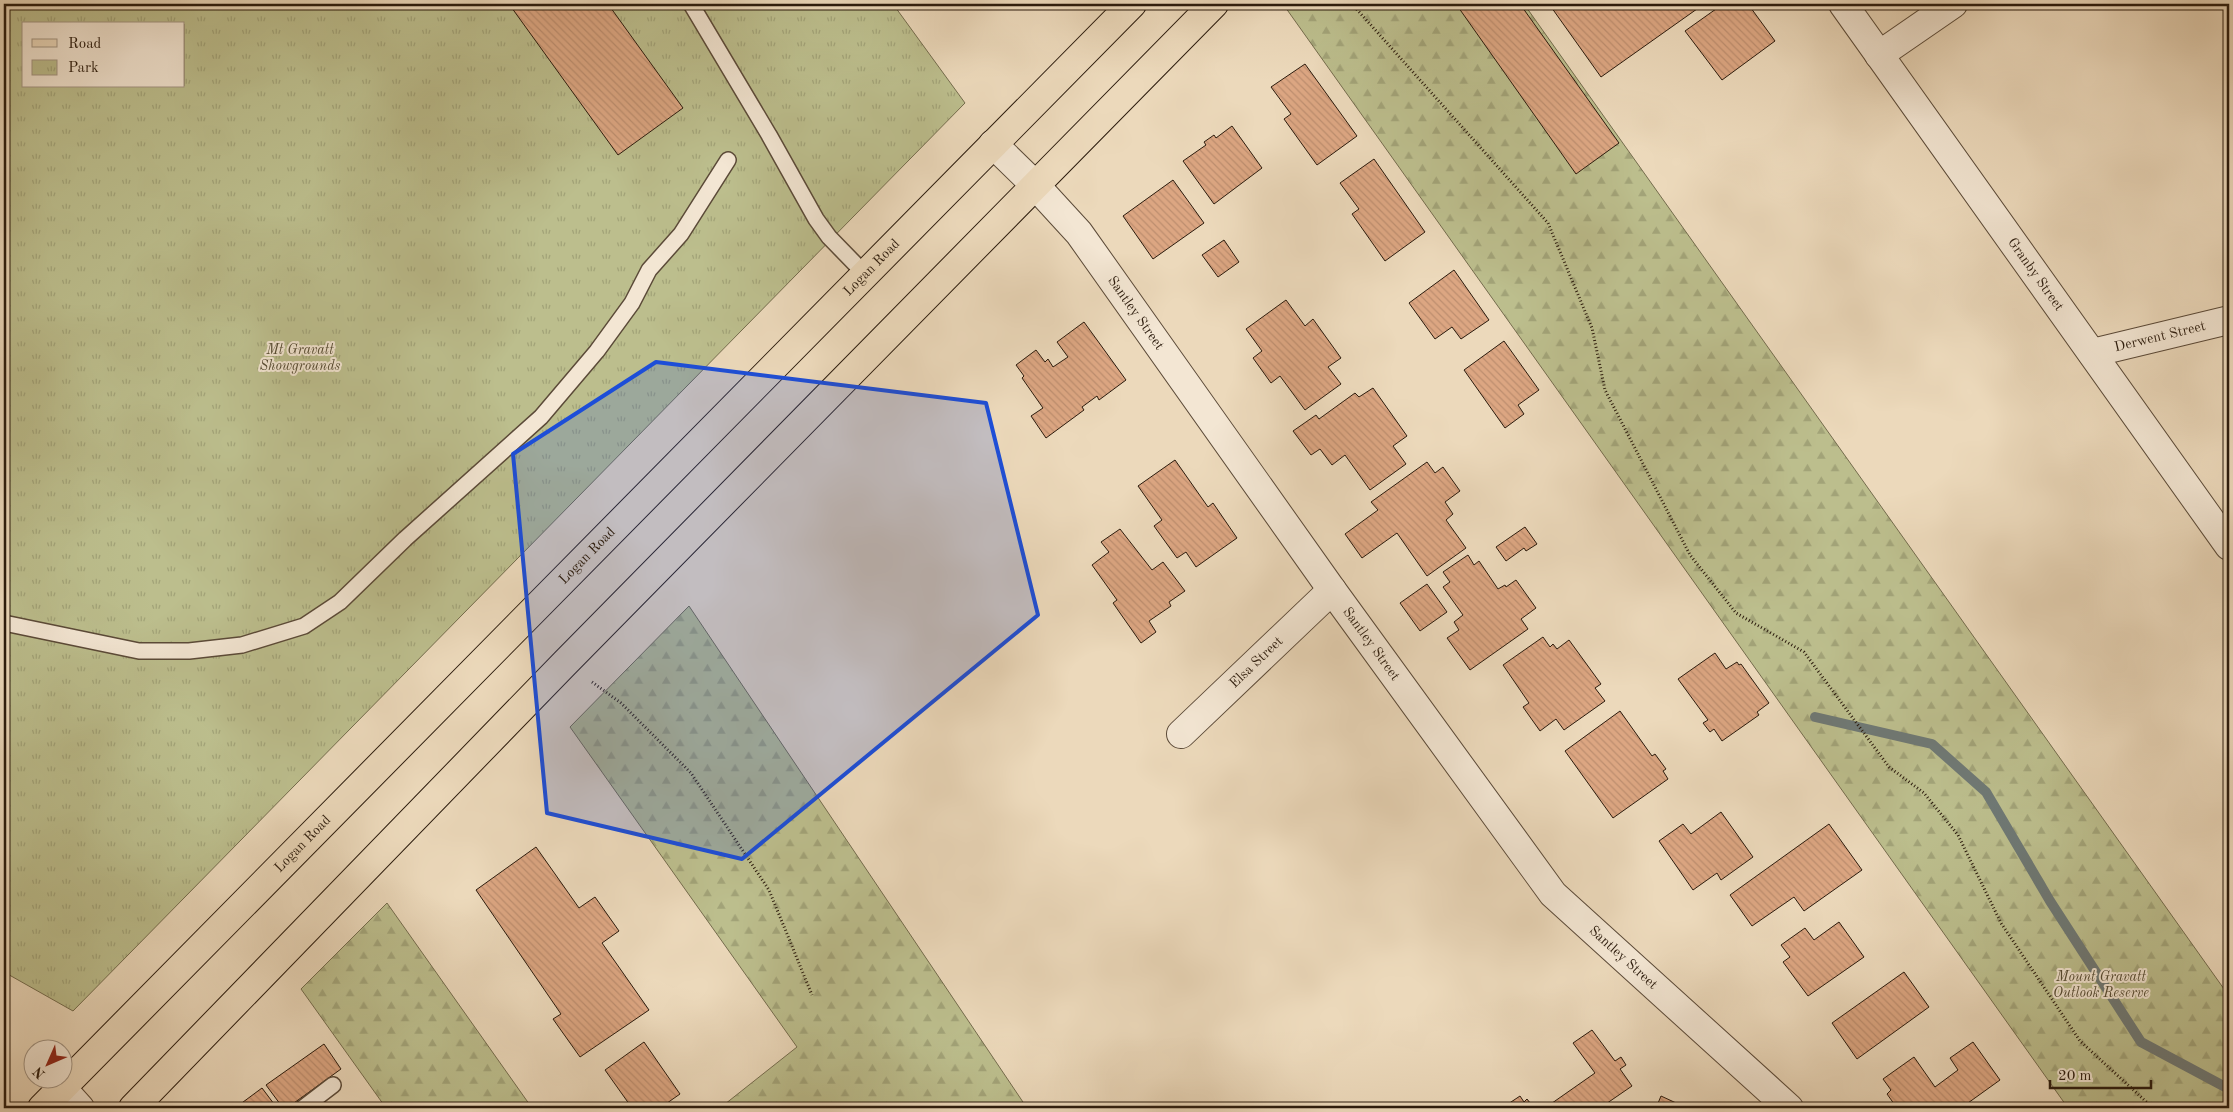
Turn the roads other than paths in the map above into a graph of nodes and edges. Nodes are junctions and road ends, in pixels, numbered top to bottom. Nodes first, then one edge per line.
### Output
1 (691, 4) edge
2 (1132, 4) edge
3 (1214, 4) edge
4 (1843, 4) edge
5 (1953, 4) edge
6 (1879, 56) junction
7 (993, 144) junction
8 (728, 160) dead end
9 (1035, 185) junction
10 (865, 274) junction
11 (2229, 320) edge
12 (2092, 354) junction
13 (2229, 546) edge
14 (1332, 590) junction
15 (4, 623) edge
16 (1181, 734) dead end
17 (333, 1085) dead end
18 (71, 1098) edge
19 (42, 1108) edge
20 (133, 1108) edge
21 (303, 1108) edge
22 (1788, 1108) edge

1 - 10 lane
2 - 7 main road, Logan Road
3 - 9 main road
4 - 6 street, Granby Street
5 - 6 street
6 - 12 street, Granby Street
7 - 9 street, Santley Street
7 - 10 main road, Logan Road
8 - 15 lane
9 - 14 street, Santley Street
9 - 20 main road
10 - 18 main road, Logan Road
11 - 12 street, Derwent Street
12 - 13 street, Granby Street
14 - 16 street, Elsa Street
14 - 22 street, Santley Street
17 - 21 lane
18 - 19 main road, Logan Road

